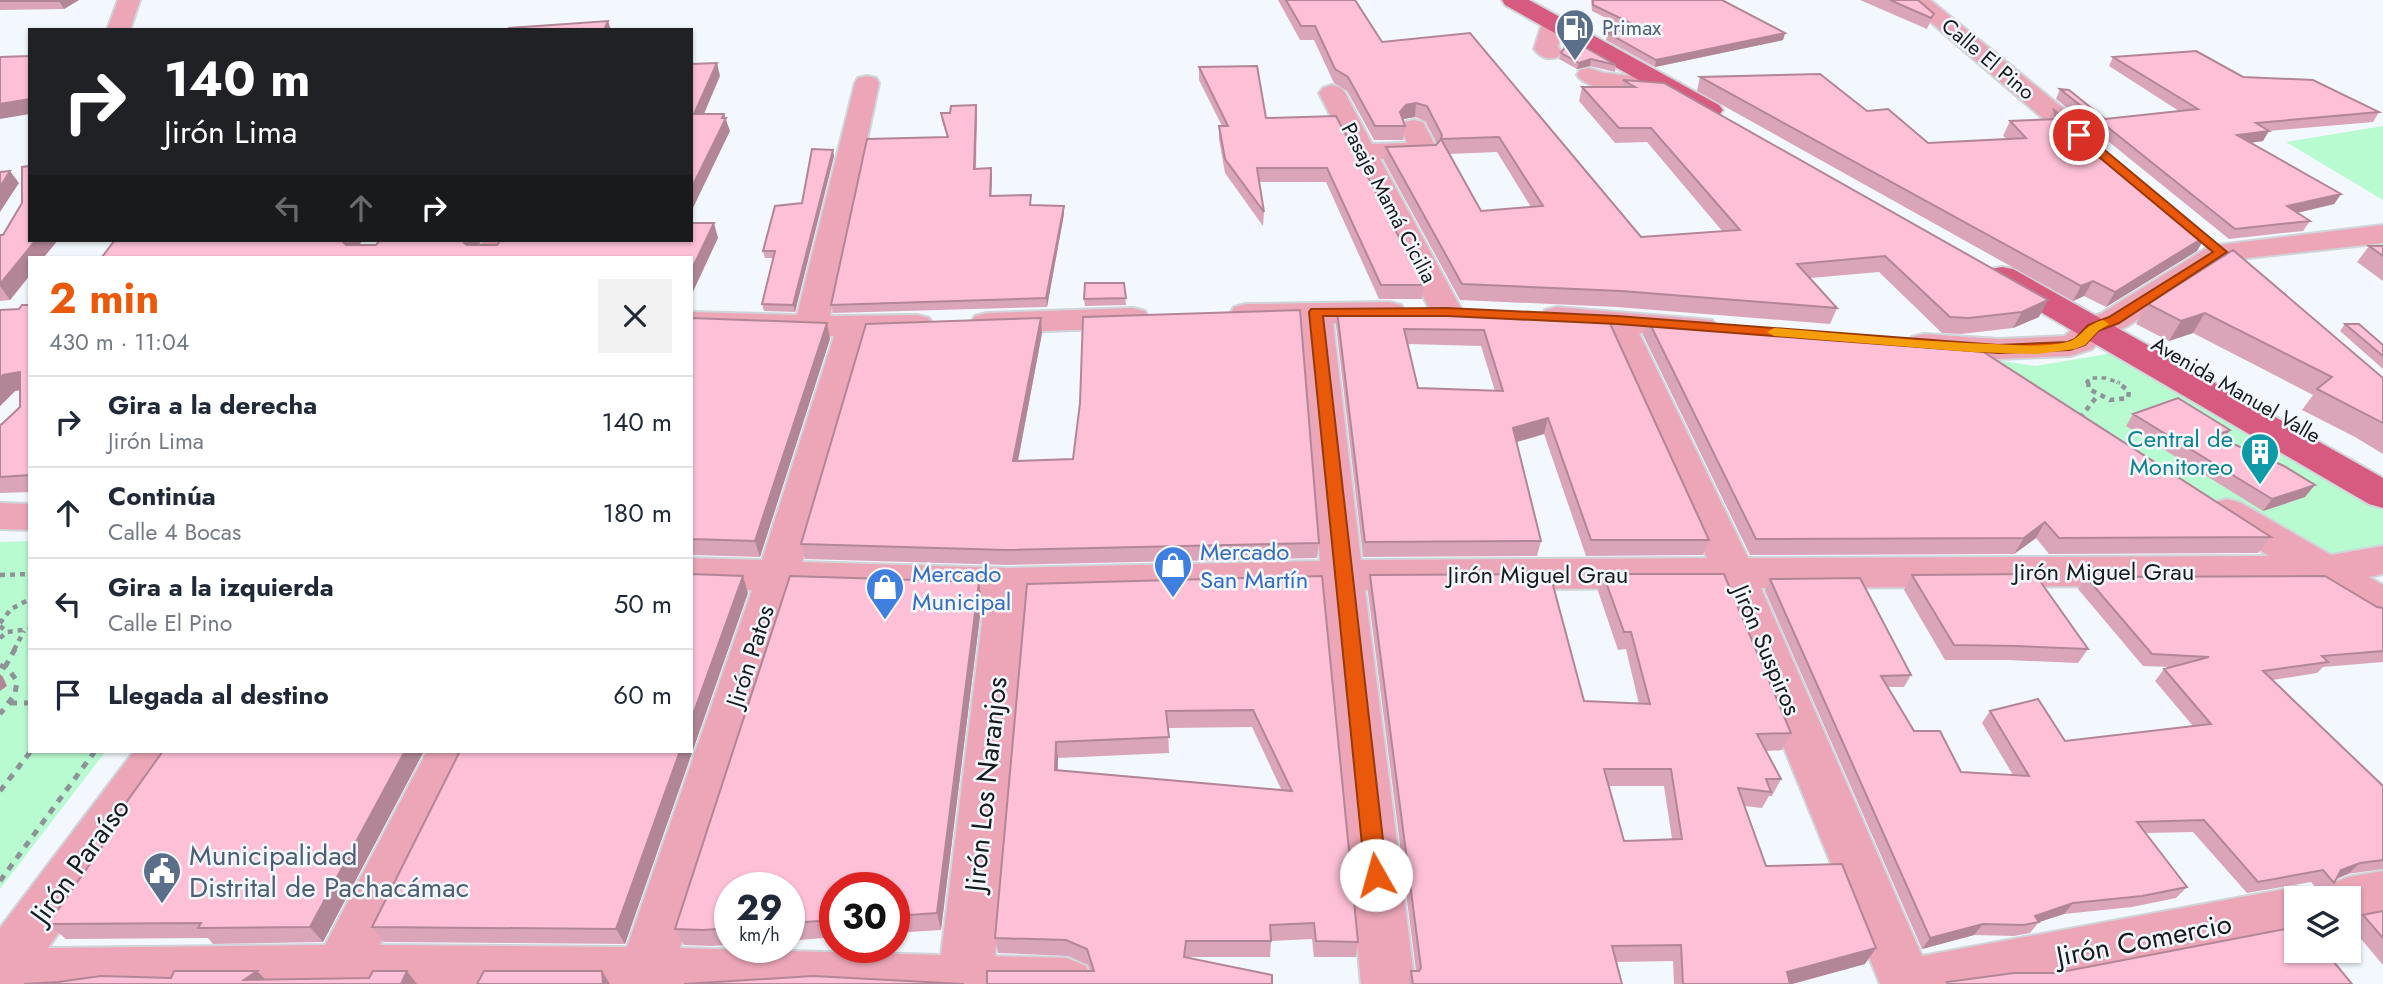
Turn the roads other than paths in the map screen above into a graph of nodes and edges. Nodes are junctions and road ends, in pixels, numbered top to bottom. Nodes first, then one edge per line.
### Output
1 (129, 0) edge
2 (1513, 0) edge
3 (1916, 0) edge
4 (119, 28) edge
5 (1549, 34) edge
6 (1601, 76) dead end
7 (867, 83) dead end
8 (1671, 88) junction
9 (1332, 93) dead end
10 (1414, 128) dead end
11 (1362, 150) junction
12 (2116, 165) edge
13 (2383, 234) edge
14 (2210, 244) junction
15 (1985, 257) dead end
16 (2255, 278) edge
17 (1316, 312) junction
18 (1210, 316) edge
19 (1525, 316) edge
20 (1157, 318) edge
21 (1617, 320) junction
22 (693, 322) edge
23 (2104, 324) junction
24 (811, 326) junction
25 (853, 327) junction
26 (1727, 329) edge
27 (1890, 341) edge
28 (1972, 348) junction
29 (2017, 379) edge
30 (2383, 474) edge
31 (2383, 495) edge
32 (2203, 497) edge
33 (0, 516) edge
34 (28, 517) edge
35 (2383, 559) edge
36 (2323, 570) junction
37 (693, 573) edge
38 (1734, 573) junction
39 (778, 574) junction
40 (1342, 575) junction
41 (1008, 583) junction
42 (2383, 605) edge
43 (160, 753) edge
44 (451, 753) edge
45 (2383, 894) edge
46 (2361, 898) edge
47 (2284, 913) edge
48 (0, 973) edge
49 (336, 977) edge
50 (643, 979) edge
51 (965, 983) edge
52 (1067, 984) edge
53 (1388, 984) edge
54 (1908, 984) edge

1 - 4 street
2 - 5 main road
3 - 12 street, Calle El Pino
5 - 8 main road
5 - 8 main road
6 - 8 street
7 - 24 street
9 - 11 street, Pasaje Mamá Cicilia
10 - 11 street
11 - 17 street, Pasaje Mamá Cicilia
13 - 14 street
14 - 16 street
14 - 23 street
15 - 23 main road, Avenida Manuel Valle
17 - 18 street
17 - 40 street
19 - 21 street
20 - 25 street
21 - 26 street
21 - 38 street, Jirón Suspiros
22 - 24 street
23 - 28 street
23 - 30 main road, Avenida Manuel Valle
23 - 31 main road, Avenida Manuel Valle
24 - 25 street
25 - 39 street, Jirón Patos
27 - 28 street
28 - 29 street
32 - 36 street
33 - 34 street
35 - 36 street, Jirón Miguel Grau
36 - 38 street, Jirón Miguel Grau
36 - 42 street
37 - 39 street, Jirón Miguel Grau
38 - 40 street, Jirón Miguel Grau
38 - 54 street, Jirón Suspiros
39 - 41 street, Jirón Miguel Grau
39 - 50 street, Jirón Patos
40 - 41 street, Jirón Miguel Grau
40 - 53 street
41 - 51 street, Jirón Los Naranjos
43 - 48 street, Jirón Paraíso
44 - 49 street
45 - 46 street
47 - 54 street, Jirón Comercio
48 - 49 street
49 - 50 street
50 - 51 street
51 - 52 street

